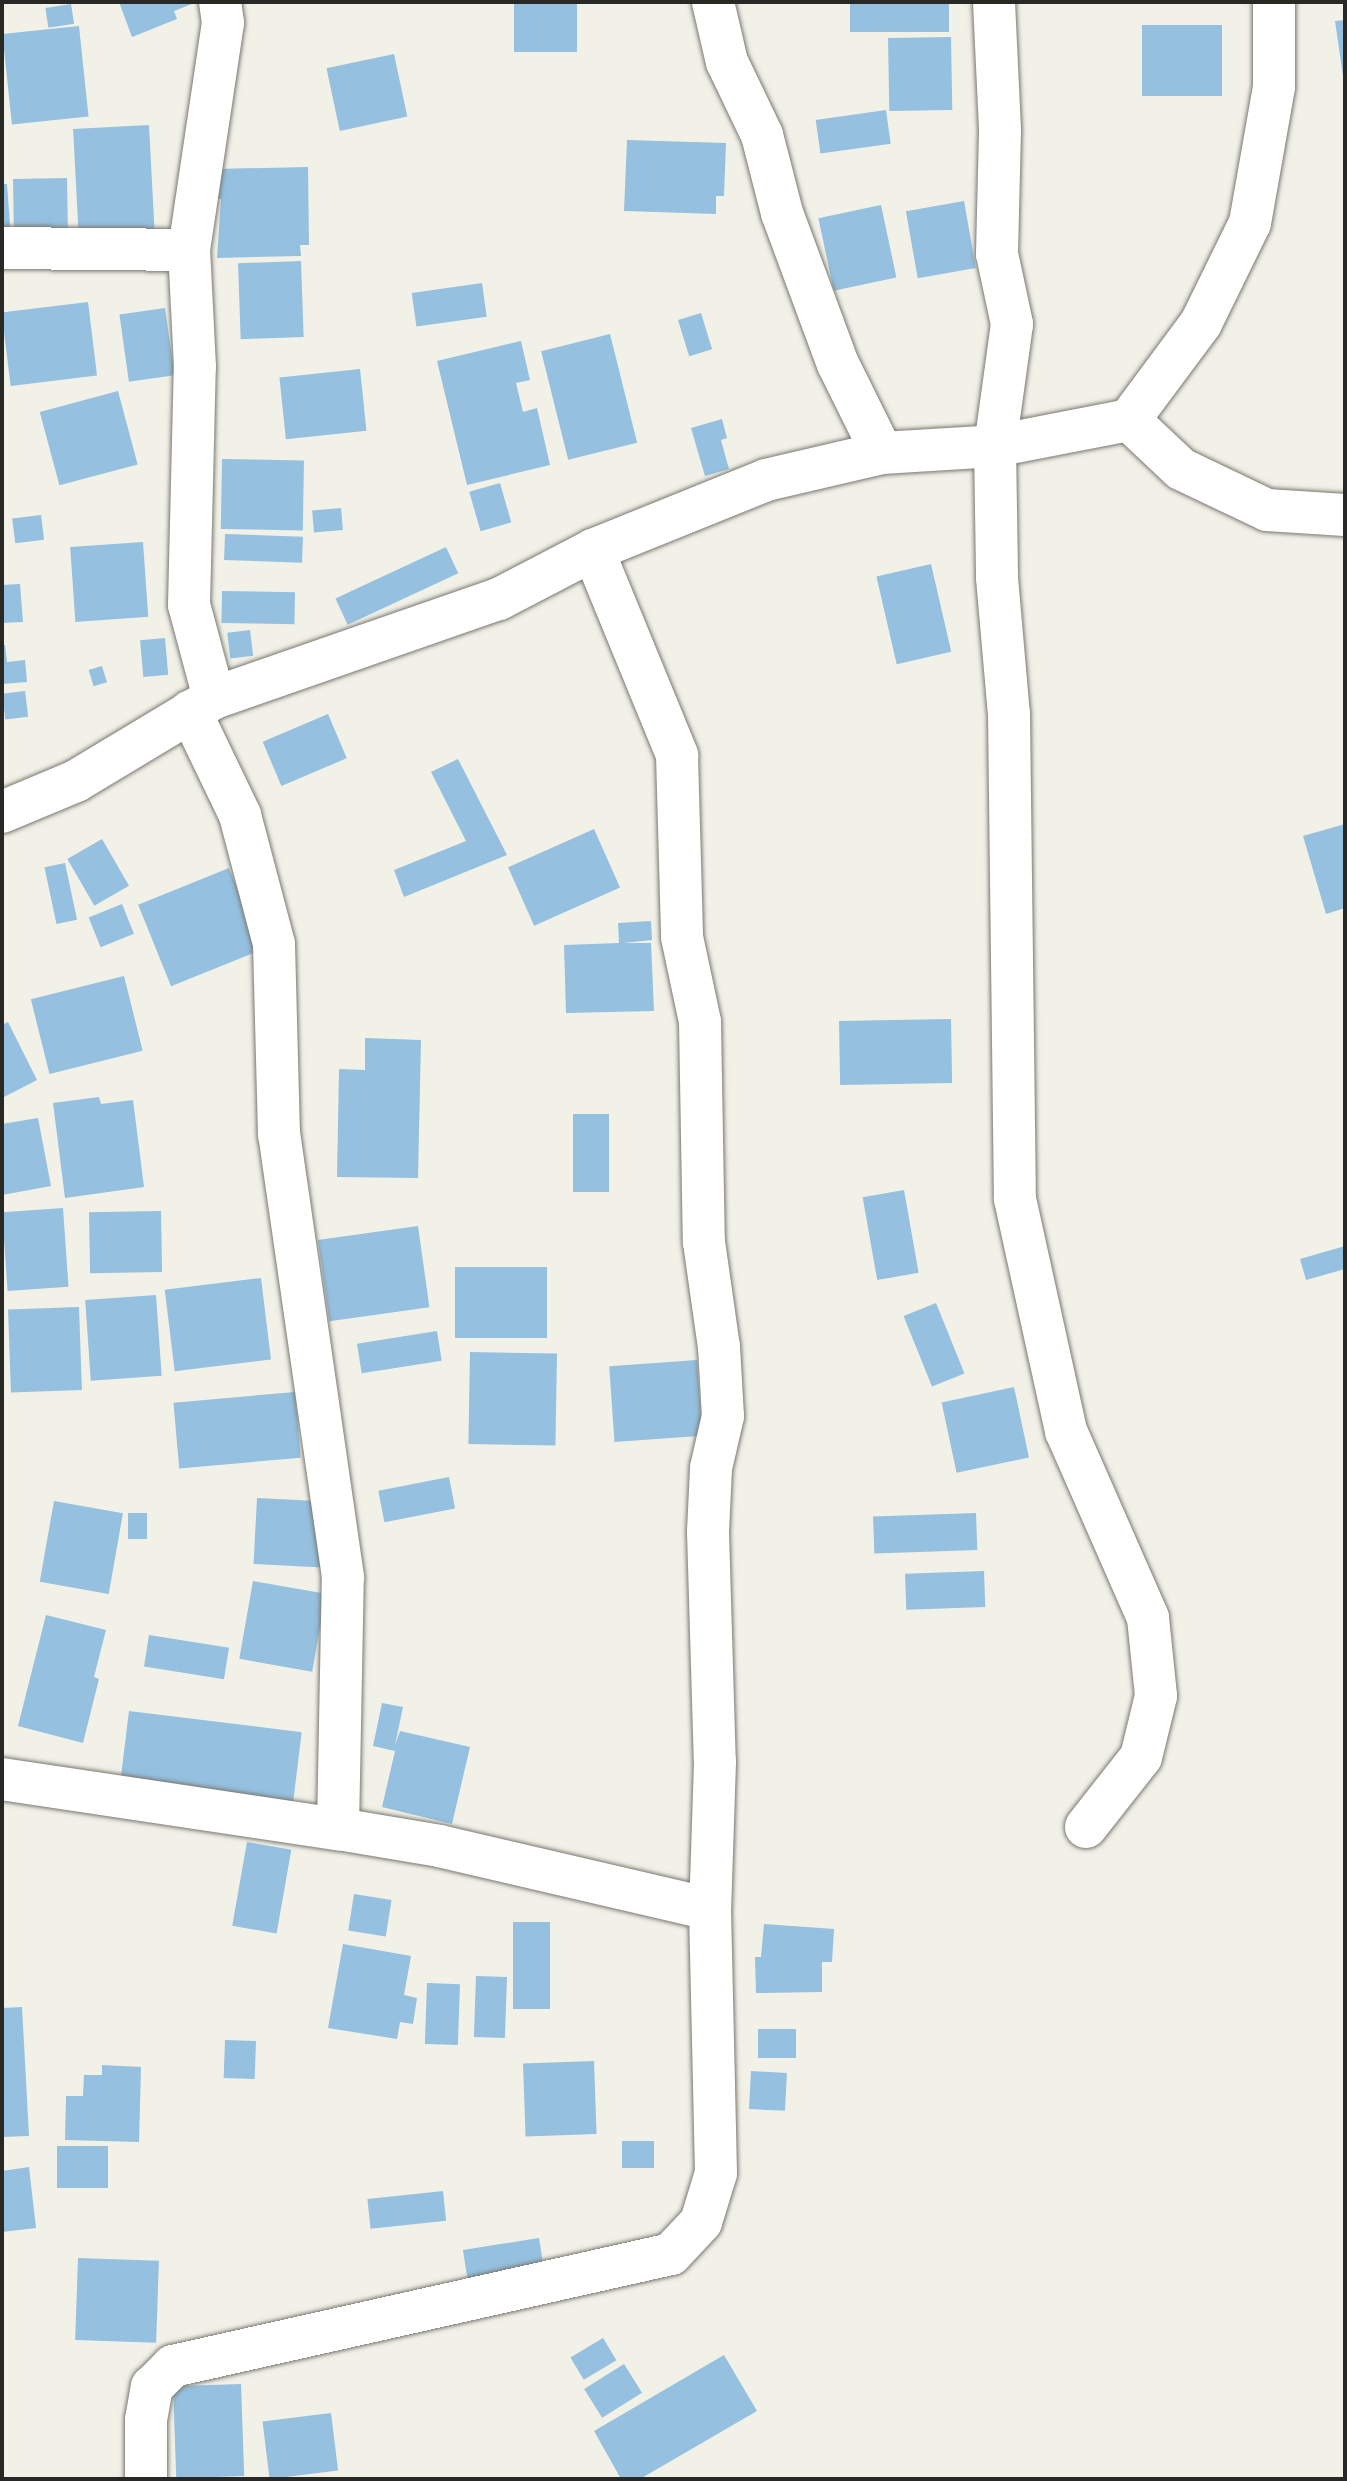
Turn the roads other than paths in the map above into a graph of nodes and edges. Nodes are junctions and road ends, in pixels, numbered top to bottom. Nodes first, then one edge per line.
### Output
1 (220, 2) edge
2 (713, 2) edge
3 (994, 2) edge
4 (1274, 2) edge
5 (2, 248) edge
6 (189, 250) junction
7 (1129, 420) junction
8 (995, 446) junction
9 (882, 453) junction
10 (1345, 515) edge
11 (593, 550) junction
12 (202, 704) junction
13 (2, 812) edge
14 (2, 1779) edge
15 (1086, 1827) dead end
16 (338, 1829) junction
17 (710, 1909) junction
18 (146, 2479) edge

1 - 6 street
2 - 9 street
3 - 8 street
4 - 7 street
5 - 6 street
6 - 12 street
7 - 8 street
7 - 10 street
8 - 9 street
8 - 15 street
9 - 11 street
11 - 12 street
11 - 17 street
12 - 13 street
12 - 16 street
14 - 16 street
16 - 17 street
17 - 18 street

